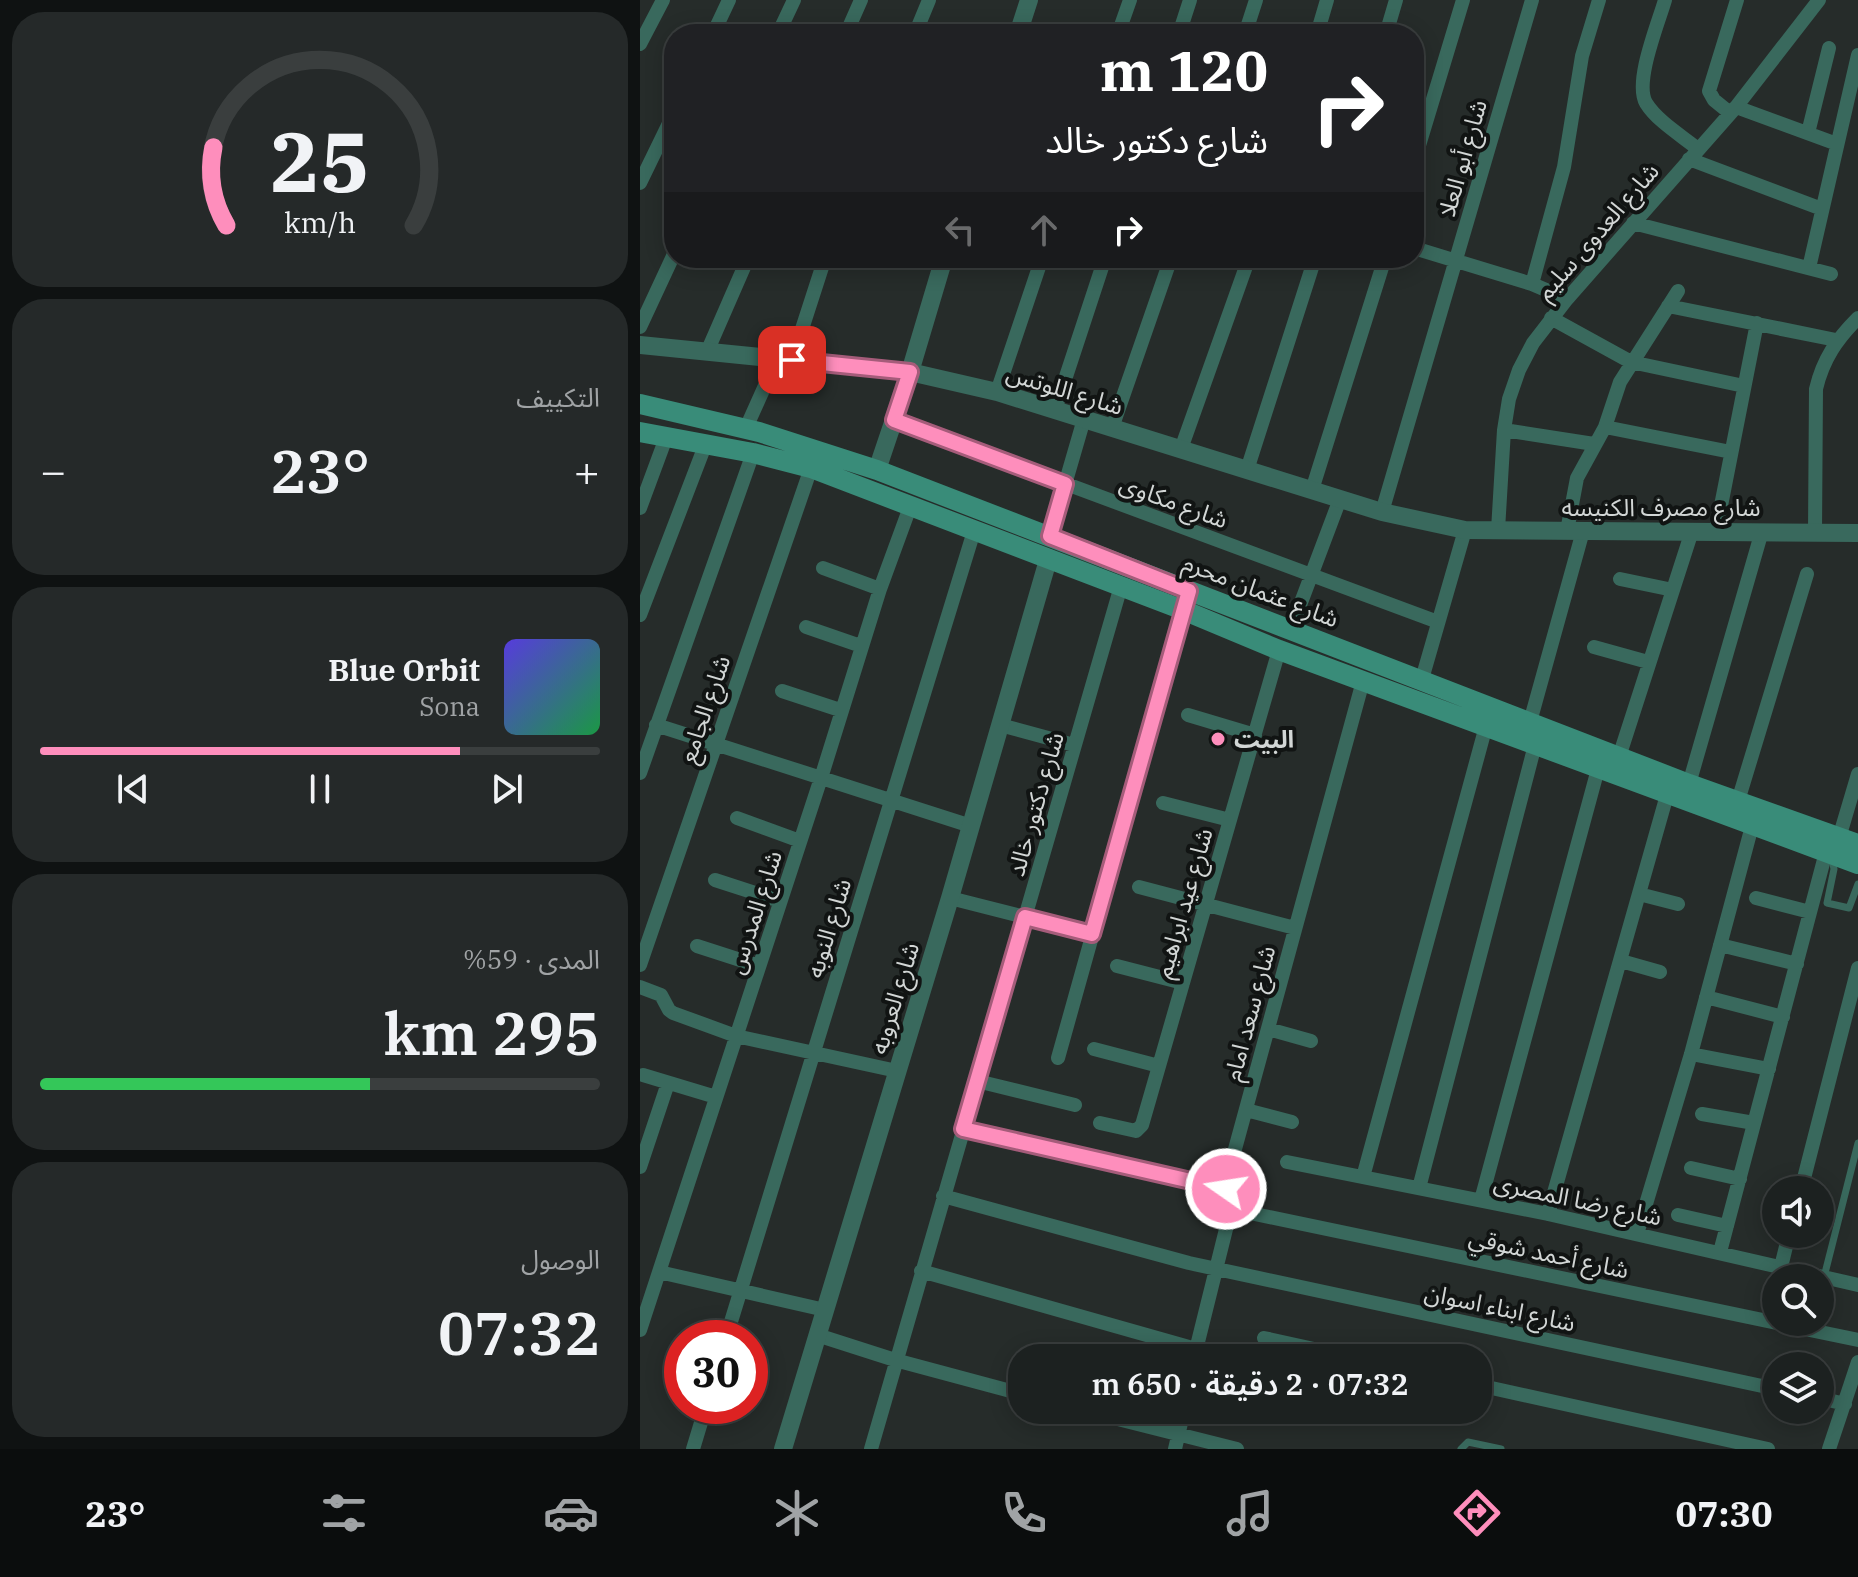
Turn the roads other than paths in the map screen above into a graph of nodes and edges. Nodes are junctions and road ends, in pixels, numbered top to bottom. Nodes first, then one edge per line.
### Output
1 (663, 0) edge
2 (729, 0) edge
3 (794, 0) edge
4 (861, 0) edge
5 (929, 0) edge
6 (1029, 0) edge
7 (1130, 0) edge
8 (1190, 0) edge
9 (1256, 0) edge
10 (1327, 0) edge
11 (1396, 0) edge
12 (1463, 0) edge
13 (1532, 0) edge
14 (1599, 0) edge
15 (1665, 0) edge
16 (1737, 0) edge
17 (1818, 1) edge
18 (718, 24) edge
19 (783, 24) edge
20 (850, 24) edge
21 (919, 24) edge
22 (1021, 24) edge
23 (1122, 24) edge
24 (1182, 24) edge
25 (1251, 24) edge
26 (1320, 24) edge
27 (1389, 24) edge
28 (640, 44) edge
29 (1829, 48) dead end
30 (1858, 55) edge
31 (1733, 110) junction
32 (1424, 129) edge
33 (1808, 133) junction
34 (664, 134) edge
35 (1837, 144) junction
36 (1693, 154) junction
37 (640, 183) edge
38 (1822, 209) junction
39 (1633, 223) junction
40 (1424, 251) edge
41 (1455, 259) junction
42 (667, 268) edge
43 (744, 268) edge
44 (821, 268) edge
45 (941, 268) edge
46 (1039, 268) edge
47 (1102, 268) edge
48 (1168, 268) edge
49 (1245, 268) edge
50 (1312, 268) edge
51 (1382, 268) edge
52 (1809, 268) junction
53 (1831, 274) dead end
54 (1532, 284) junction
55 (1678, 291) dead end
56 (1567, 299) junction
57 (1668, 306) junction
58 (1551, 318) junction
59 (1858, 318) edge
60 (1757, 323) junction
61 (640, 327) edge
62 (1836, 340) junction
63 (640, 345) edge
64 (707, 352) junction
65 (785, 359) junction
66 (1631, 362) junction
67 (910, 372) junction
68 (1744, 386) junction
69 (997, 392) junction
70 (640, 404) edge
71 (1055, 410) junction
72 (1084, 419) junction
73 (894, 420) junction
74 (1605, 427) junction
75 (746, 428) junction
76 (1112, 428) junction
77 (1504, 430) junction
78 (640, 432) edge
79 (667, 435) junction
80 (706, 443) junction
81 (1594, 444) junction
82 (1181, 449) junction
83 (1731, 452) junction
84 (753, 453) junction
85 (811, 468) junction
86 (877, 470) junction
87 (1247, 470) junction
88 (1065, 484) junction
89 (1312, 490) junction
90 (1340, 499) junction
91 (910, 507) junction
92 (640, 508) edge
93 (1382, 512) junction
94 (1465, 530) junction
95 (1498, 530) junction
96 (974, 531) junction
97 (1575, 531) junction
98 (1692, 531) junction
99 (1716, 531) junction
100 (1762, 531) junction
101 (1815, 532) junction
102 (1858, 533) edge
103 (1050, 536) junction
104 (1048, 560) junction
105 (823, 568) dead end
106 (1807, 574) dead end
107 (1311, 575) junction
108 (1620, 579) dead end
109 (1121, 586) junction
110 (880, 589) junction
111 (1673, 590) junction
112 (1186, 600) junction
113 (640, 615) edge
114 (1438, 622) junction
115 (806, 627) dead end
116 (1291, 629) junction
117 (861, 646) junction
118 (1594, 647) dead end
119 (1279, 650) junction
120 (1648, 662) junction
121 (1422, 679) junction
122 (1363, 681) junction
123 (782, 691) dead end
124 (840, 710) junction
125 (1188, 715) dead end
126 (1530, 722) junction
127 (656, 725) junction
128 (1000, 725) junction
129 (1486, 726) junction
130 (1255, 735) junction
131 (715, 744) junction
132 (1074, 745) junction
133 (1535, 745) junction
134 (1619, 757) junction
135 (1598, 769) junction
136 (640, 773) edge
137 (1858, 774) edge
138 (821, 778) junction
139 (1689, 784) junction
140 (1667, 795) junction
141 (1738, 801) junction
142 (891, 802) junction
143 (1163, 803) dead end
144 (737, 818) dead end
145 (1230, 820) junction
146 (971, 826) junction
147 (1752, 826) junction
148 (800, 841) junction
149 (1838, 847) edge
150 (1858, 864) edge
151 (715, 880) dead end
152 (1858, 884) edge
153 (1139, 887) dead end
154 (1639, 894) junction
155 (950, 898) junction
156 (1756, 898) dead end
157 (780, 901) junction
158 (1678, 904) dead end
159 (1206, 905) junction
160 (1810, 912) junction
161 (1025, 917) junction
162 (1295, 928) junction
163 (1092, 934) junction
164 (1720, 945) junction
165 (697, 946) dead end
166 (1621, 961) junction
167 (1797, 964) junction
168 (640, 965) edge
169 (759, 966) junction
170 (1117, 966) dead end
171 (1858, 968) edge
172 (1660, 972) dead end
173 (1183, 983) junction
174 (640, 987) edge
175 (1706, 997) junction
176 (1783, 1017) junction
177 (1268, 1029) junction
178 (736, 1036) junction
179 (1311, 1041) dead end
180 (1094, 1049) dead end
181 (813, 1053) junction
182 (1691, 1054) junction
183 (1058, 1058) dead end
184 (1159, 1066) junction
185 (1769, 1069) junction
186 (897, 1071) junction
187 (643, 1075) dead end
188 (977, 1081) junction
189 (668, 1083) junction
190 (716, 1097) junction
191 (1075, 1105) dead end
192 (1246, 1110) junction
193 (1702, 1114) dead end
194 (1292, 1122) dead end
195 (1100, 1123) dead end
196 (1754, 1123) junction
197 (963, 1129) junction
198 (1858, 1143) edge
199 (1287, 1162) dead end
200 (640, 1167) edge
201 (1691, 1168) dead end
202 (1805, 1176) edge
203 (1363, 1177) junction
204 (1740, 1179) junction
205 (1419, 1188) junction
206 (1226, 1189) junction
207 (943, 1196) junction
208 (1481, 1200) junction
209 (1231, 1209) junction
210 (1548, 1214) junction
211 (1678, 1215) dead end
212 (1727, 1226) junction
213 (1637, 1234) junction
214 (1720, 1252) junction
215 (1769, 1264) edge
216 (1827, 1264) edge
217 (1216, 1269) junction
218 (921, 1271) junction
219 (657, 1278) junction
220 (640, 1279) edge
221 (1834, 1279) edge
222 (1858, 1285) edge
223 (740, 1290) junction
224 (825, 1310) junction
225 (731, 1320) edge
226 (640, 1330) edge
227 (817, 1335) junction
228 (1264, 1338) dead end
229 (1858, 1340) edge
230 (1165, 1344) edge
231 (1197, 1344) edge
232 (1291, 1344) edge
233 (895, 1360) junction
234 (1858, 1362) edge
235 (1762, 1386) edge
236 (1492, 1388) edge
237 (1008, 1390) edge
238 (1834, 1401) edge
239 (1845, 1404) junction
240 (701, 1424) edge
241 (1124, 1424) edge
242 (1177, 1442) edge
243 (874, 1448) edge
244 (693, 1449) edge
245 (783, 1449) edge
246 (1237, 1449) edge
247 (1461, 1449) edge
248 (1501, 1449) edge
249 (1768, 1449) edge
250 (1829, 1449) edge

1 - 28 street
2 - 18 street
3 - 19 street
4 - 20 street
5 - 21 street
6 - 22 street
7 - 23 street
8 - 24 street
9 - 25 street
10 - 26 street
11 - 27 street
12 - 32 street
13 - 41 street, شارع أبو العلا
14 - 54 street
15 - 36 street
16 - 31 street
17 - 31 street, شارع العدوى سليم
29 - 33 street
30 - 35 street
31 - 33 street
31 - 36 street, شارع العدوى سليم
33 - 35 street
34 - 37 street
35 - 38 street
36 - 38 street
36 - 39 street, شارع العدوى سليم
38 - 52 street
39 - 52 street
39 - 56 street, شارع العدوى سليم
40 - 41 street
41 - 54 street
41 - 93 street, شارع أبو العلا
42 - 61 street
43 - 64 street
44 - 65 street
45 - 67 street
46 - 69 street
47 - 71 street
48 - 76 street
49 - 82 street
50 - 87 street
51 - 89 street
52 - 53 street
54 - 56 street
55 - 57 street
56 - 58 street, شارع العدوى سليم
57 - 60 street
57 - 66 street
58 - 66 street
58 - 77 street, شارع العدوى سليم
59 - 62 street
60 - 62 street
60 - 68 street
62 - 101 street
63 - 64 street, شارع اللوتس
64 - 65 street, شارع اللوتس
65 - 67 street, شارع اللوتس
65 - 75 street
66 - 68 street
66 - 74 street
67 - 69 street, شارع اللوتس
67 - 73 street
68 - 83 street
69 - 71 street, شارع اللوتس
70 - 75 main road, شارع عثمان محرم
71 - 72 street, شارع اللوتس
72 - 76 street, شارع اللوتس
72 - 88 street
73 - 86 street
73 - 88 street, شارع مكاوى
74 - 81 street
74 - 83 street
75 - 86 main road, شارع عثمان محرم
76 - 82 street, شارع اللوتس
77 - 81 street
77 - 95 street, شارع العدوى سليم
78 - 79 main road, شارع عثمان محرم
79 - 80 main road, شارع عثمان محرم
79 - 92 street
80 - 84 main road, شارع عثمان محرم
80 - 113 street
81 - 97 street
82 - 87 street, شارع اللوتس
83 - 99 street
84 - 85 main road, شارع عثمان محرم
84 - 127 street
85 - 91 main road, شارع عثمان محرم
85 - 131 street, شارع الجامع
86 - 103 main road, شارع عثمان محرم
87 - 89 street, شارع اللوتس
88 - 103 street
88 - 107 street, شارع مكاوى
89 - 90 street, شارع اللوتس
90 - 93 street, شارع اللوتس
90 - 107 street
91 - 96 main road, شارع عثمان محرم
91 - 110 street, شارع المدرس
93 - 94 street, شارع اللوتس
94 - 95 street, شارع مصرف الكنيسه
94 - 114 street
95 - 97 street, شارع مصرف الكنيسه
96 - 104 main road, شارع عثمان محرم
96 - 142 street, شارع النوبه
97 - 98 street, شارع مصرف الكنيسه
97 - 126 street
98 - 99 street, شارع مصرف الكنيسه
98 - 111 street
99 - 100 street, شارع مصرف الكنيسه
100 - 101 street, شارع مصرف الكنيسه
100 - 139 street
101 - 102 street, شارع مصرف الكنيسه
103 - 112 main road, شارع عثمان محرم
104 - 109 main road, شارع عثمان محرم
104 - 128 street, شارع العروبه
105 - 110 street
106 - 141 street
107 - 114 street, شارع مكاوى
107 - 116 street
108 - 111 street
109 - 112 main road, شارع عثمان محرم
109 - 132 street, شارع دكتور خالد
110 - 117 street, شارع المدرس
111 - 120 street
112 - 116 main road, شارع عثمان محرم
112 - 119 main road, شارع عثمان محرم
112 - 163 street
114 - 121 street
115 - 117 street
116 - 121 main road, شارع عثمان محرم
117 - 124 street, شارع المدرس
118 - 120 street
119 - 122 main road, شارع عثمان محرم
119 - 130 street, شارع عيد ابراهيم
120 - 134 street
121 - 126 main road, شارع عثمان محرم
122 - 129 main road, شارع عثمان محرم
122 - 162 street, شارع سعد امام
123 - 124 street
124 - 138 street, شارع المدرس
125 - 130 street
126 - 134 main road, شارع عثمان محرم
127 - 131 street
127 - 136 street
128 - 132 street
128 - 146 street, شارع العروبه
129 - 133 main road, شارع عثمان محرم
129 - 203 street
130 - 145 street, شارع عيد ابراهيم
131 - 138 street
131 - 168 street, شارع الجامع
132 - 161 street, شارع دكتور خالد
133 - 135 main road, شارع عثمان محرم
133 - 205 street
134 - 139 main road, شارع عثمان محرم
135 - 140 main road, شارع عثمان محرم
135 - 208 street
137 - 149 street
138 - 142 street
138 - 148 street, شارع المدرس
139 - 141 main road, شارع عثمان محرم
140 - 147 main road, شارع عثمان محرم
140 - 154 street
141 - 149 main road, شارع عثمان محرم
142 - 146 street
142 - 181 street, شارع النوبه
143 - 145 street
144 - 148 street
145 - 159 street, شارع عيد ابراهيم
146 - 155 street, شارع العروبه
147 - 149 main road, شارع عثمان محرم
147 - 164 street
148 - 157 street, شارع المدرس
149 - 150 main road, شارع عثمان محرم
149 - 152 lane
149 - 160 street
151 - 157 street
153 - 159 street
154 - 158 street
154 - 166 street
155 - 161 street
155 - 186 street, شارع العروبه
156 - 160 street
157 - 169 street, شارع المدرس
159 - 162 street
159 - 173 street, شارع عيد ابراهيم
160 - 167 street
161 - 163 street
161 - 188 street, شارع دكتور خالد
162 - 177 street, شارع سعد امام
163 - 183 street
164 - 167 street
164 - 175 street
165 - 169 street
166 - 172 street
166 - 210 street
167 - 176 street
169 - 178 street, شارع المدرس
170 - 173 street
171 - 202 street
173 - 184 street, شارع عيد ابراهيم
174 - 178 street
175 - 176 street
175 - 182 street
176 - 185 street
177 - 179 street
177 - 192 street, شارع سعد امام
178 - 181 street
178 - 190 street, شارع المدرس
180 - 184 street
181 - 186 street
181 - 223 street, شارع النوبه
182 - 185 street
182 - 213 street
184 - 195 street, شارع عيد ابراهيم
185 - 196 street
186 - 224 street, شارع العروبه
187 - 189 street
188 - 191 street
188 - 197 street, شارع دكتور خالد
189 - 190 street
189 - 200 street
190 - 219 street, شارع المدرس
192 - 194 street
192 - 206 street, شارع سعد امام
193 - 196 street
196 - 204 street
197 - 206 street
197 - 207 street, شارع دكتور خالد
198 - 216 lane
199 - 203 street, شارع رضا المصرى
201 - 204 street
203 - 205 street, شارع رضا المصرى
204 - 212 street
205 - 208 street, شارع رضا المصرى
206 - 209 street, شارع سعد امام
207 - 217 street, شارع ابناء اسوان
207 - 218 street, شارع دكتور خالد
208 - 210 street, شارع رضا المصرى
209 - 217 street, شارع سعد امام
209 - 229 street, شارع أحمد شوقي
210 - 213 street, شارع رضا المصرى
211 - 212 street
212 - 214 street
213 - 214 street, شارع رضا المصرى
214 - 215 street, شارع رضا المصرى
217 - 231 street, شارع سعد امام
217 - 235 street, شارع ابناء اسوان
218 - 230 street
218 - 233 street, شارع دكتور خالد
219 - 220 street
219 - 223 street
219 - 226 street, شارع المدرس
221 - 222 street, شارع رضا المصرى
223 - 224 street
223 - 225 street, شارع النوبه
224 - 227 street, شارع العروبه
227 - 233 street
227 - 245 street, شارع العروبه
228 - 232 street
233 - 237 street
233 - 243 street, شارع دكتور خالد
234 - 239 street
236 - 249 street
238 - 239 street
239 - 250 street
240 - 244 street
241 - 242 street
242 - 246 street
247 - 248 lane

